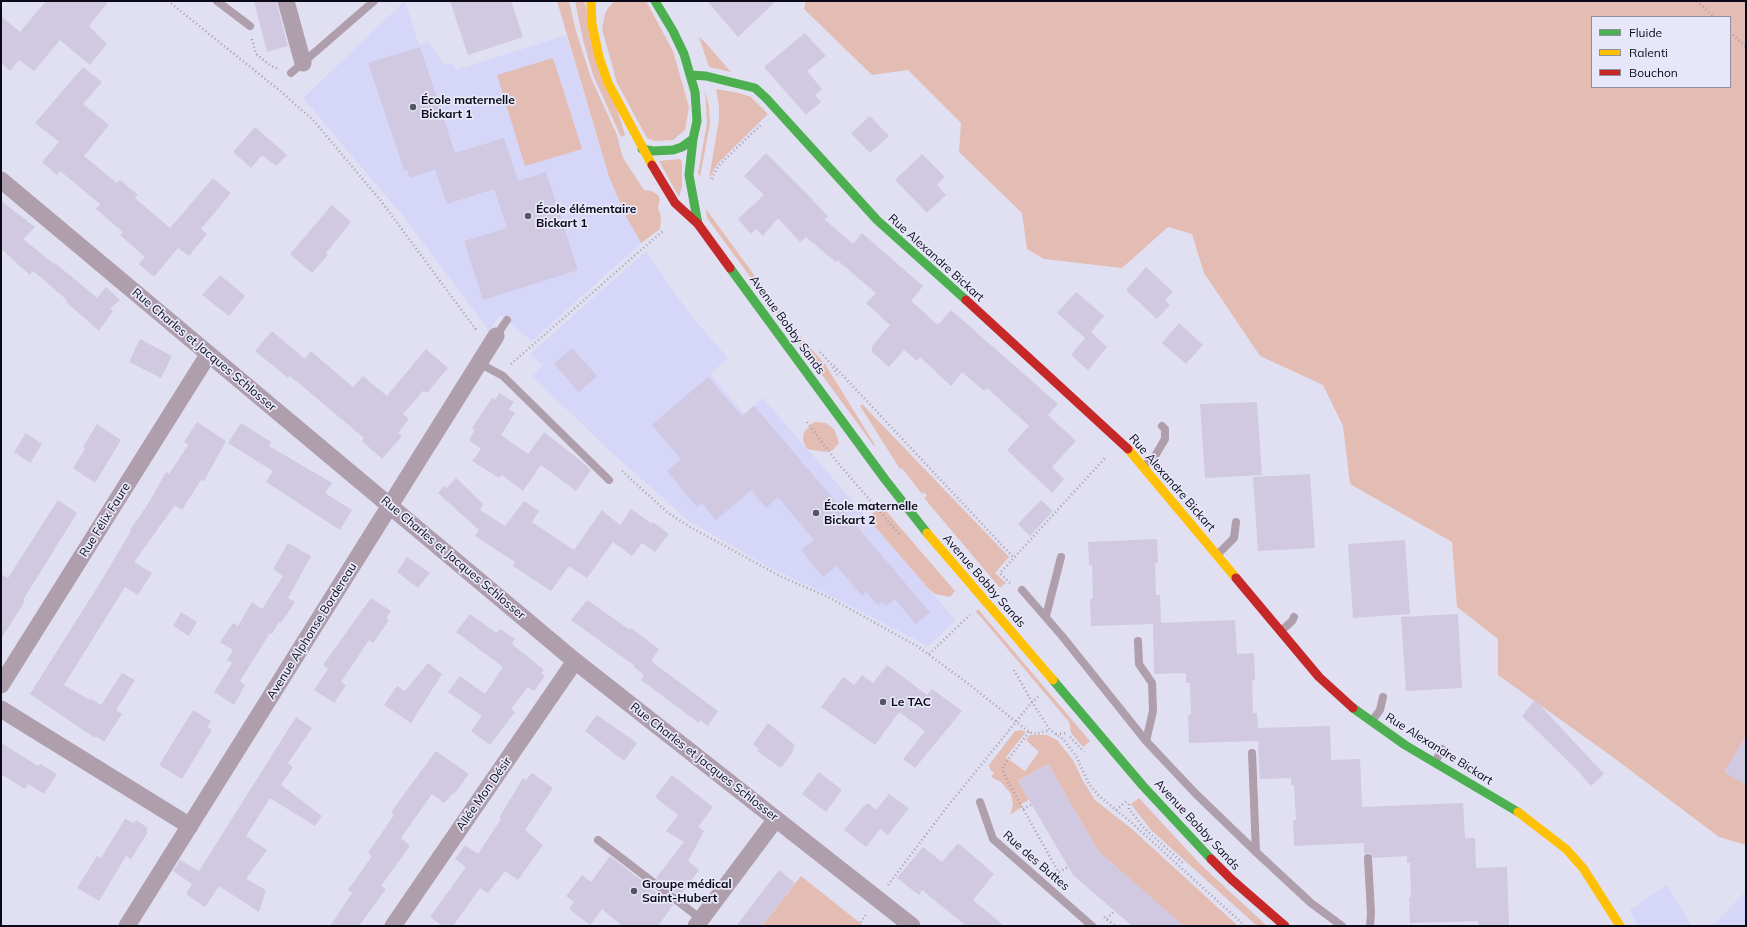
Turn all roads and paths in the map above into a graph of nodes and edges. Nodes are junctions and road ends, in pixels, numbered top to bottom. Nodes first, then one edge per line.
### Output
1 (168, 1) edge
2 (217, 1) edge
3 (286, 1) edge
4 (374, 1) edge
5 (598, 1) edge
6 (655, 1) edge
7 (1697, 1) edge
8 (591, 6) edge
9 (1713, 16) edge
10 (250, 26) joint
11 (1731, 33) edge
12 (1746, 47) edge
13 (297, 68) junction
14 (690, 75) junction
15 (766, 120) dead end
16 (693, 139) junction
17 (642, 149) junction
18 (1, 180) edge
19 (711, 183) dead end
20 (698, 224) junction
21 (664, 230) dead end
22 (507, 320) dead end
23 (493, 341) junction
24 (819, 350) dead end
25 (208, 354) junction
26 (479, 363) junction
27 (511, 364) junction
28 (831, 364) junction
29 (515, 368) dead end
30 (838, 377) dead end
31 (807, 422) dead end
32 (1162, 426) dead end
33 (1121, 441) junction
34 (1144, 466) junction
35 (618, 468) dead end
36 (609, 480) dead end
37 (390, 506) junction
38 (1236, 522) dead end
39 (903, 539) dead end
40 (1217, 555) junction
41 (1061, 557) dead end
42 (1014, 558) junction
43 (1008, 581) dead end
44 (974, 586) junction
45 (1022, 590) dead end
46 (974, 612) dead end
47 (969, 616) junction
48 (1046, 616) junction
49 (1294, 617) dead end
50 (974, 622) dead end
51 (1280, 631) junction
52 (1138, 641) dead end
53 (929, 654) junction
54 (575, 661) junction
55 (1010, 664) dead end
56 (1, 685) edge
57 (1042, 693) dead end
58 (1383, 697) dead end
59 (1032, 702) junction
60 (1, 709) edge
61 (1372, 721) junction
62 (1016, 722) junction
63 (1050, 730) junction
64 (1029, 732) junction
65 (1067, 733) dead end
66 (1055, 734) junction
67 (1146, 741) junction
68 (1442, 749) dead end
69 (1252, 753) dead end
70 (1435, 762) junction
71 (1130, 798) dead end
72 (980, 802) dead end
73 (1032, 804) dead end
74 (1023, 809) junction
75 (1116, 810) junction
76 (776, 820) junction
77 (190, 826) junction
78 (598, 840) dead end
79 (1256, 852) junction
80 (1368, 858) dead end
81 (1068, 867) dead end
82 (1059, 872) junction
83 (1064, 882) dead end
84 (878, 899) junction
85 (1114, 911) dead end
86 (1102, 914) dead end
87 (1107, 919) junction
88 (698, 923) edge
89 (859, 925) edge
90 (127, 926) edge
91 (393, 926) edge
92 (912, 926) edge
93 (1092, 926) edge
94 (1115, 926) edge
95 (1245, 926) edge
96 (1285, 926) edge
97 (1342, 926) edge
98 (1370, 926) edge
99 (1620, 926) edge

1 - 23 path
2 - 10 lane
3 - 13 street
4 - 13 lane
5 - 8 main road
6 - 14 main road, Avenue Bobby Sands
7 - 9 path
8 - 17 main road, Avenue Bobby Sands
10 - 13 path
11 - 12 path
14 - 16 main road, Avenue Bobby Sands
14 - 33 main road, Rue Alexandre Bickart
15 - 19 path
16 - 17 main road
16 - 20 main road, Avenue Bobby Sands
17 - 20 main road, Avenue Bobby Sands
18 - 25 street, Rue Charles et Jacques Schlosser
20 - 44 main road, Avenue Bobby Sands
21 - 27 path
22 - 23 lane
23 - 26 street, Avenue Alphonse Bordereau
23 - 27 path
24 - 28 path
25 - 37 street, Rue Charles et Jacques Schlosser
25 - 56 street, Rue Félix Faure
26 - 36 lane
26 - 37 street, Avenue Alphonse Bordereau
27 - 29 path
28 - 30 path
28 - 42 path
31 - 39 path
32 - 34 lane
33 - 34 main road, Rue Alexandre Bickart
33 - 42 path
34 - 40 main road, Rue Alexandre Bickart
35 - 53 path
37 - 54 street, Rue Charles et Jacques Schlosser
37 - 77 street, Avenue Alphonse Bordereau
38 - 40 lane
40 - 51 main road, Rue Alexandre Bickart
41 - 48 lane
42 - 43 path
44 - 47 path
44 - 96 main road, Avenue Bobby Sands
45 - 48 lane
46 - 47 path
47 - 50 path
47 - 53 path
48 - 67 lane
49 - 51 lane
51 - 61 main road, Rue Alexandre Bickart
52 - 67 lane
53 - 62 path
54 - 76 street, Rue Charles et Jacques Schlosser
54 - 91 street, Allée Mon Désir
55 - 59 path
57 - 59 path
58 - 61 lane
59 - 62 path
59 - 63 path
60 - 77 street
61 - 70 main road, Rue Alexandre Bickart
62 - 64 path
62 - 84 path
63 - 64 path
63 - 66 path
64 - 74 path
65 - 66 path
66 - 75 path
67 - 79 lane
68 - 70 lane
69 - 79 lane
70 - 99 main road, Rue Alexandre Bickart
71 - 75 path
72 - 93 lane, Rue des Buttes
73 - 74 path
74 - 82 path
75 - 95 path
76 - 84 street, Rue Charles et Jacques Schlosser
76 - 88 street
77 - 90 street, Avenue Alphonse Bordereau
78 - 88 lane
79 - 97 lane
80 - 98 lane
81 - 82 path
82 - 83 path
84 - 89 path
84 - 92 street, Rue Charles et Jacques Schlosser
85 - 87 path
86 - 87 path
87 - 94 path

